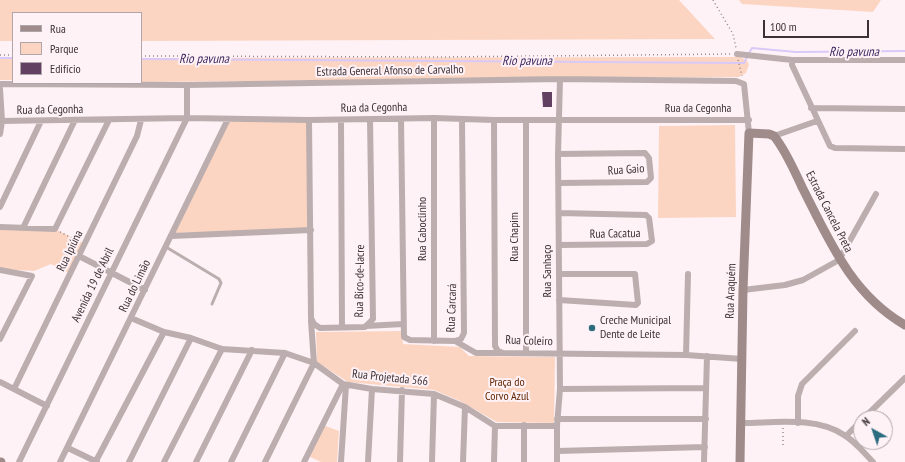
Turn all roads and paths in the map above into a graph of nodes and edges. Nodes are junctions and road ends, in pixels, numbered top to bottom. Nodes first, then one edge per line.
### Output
1 (713, 0) edge
2 (737, 54) junction
3 (0, 55) edge
4 (12, 55) edge
5 (142, 56) edge
6 (792, 60) junction
7 (905, 60) edge
8 (560, 80) junction
9 (0, 84) edge
10 (744, 84) junction
11 (187, 85) junction
12 (0, 89) edge
13 (811, 108) junction
14 (905, 109) edge
15 (187, 118) junction
16 (434, 118) junction
17 (228, 119) junction
18 (370, 119) junction
19 (401, 119) junction
20 (559, 119) junction
21 (75, 120) junction
22 (109, 120) junction
23 (141, 120) junction
24 (309, 120) junction
25 (341, 120) junction
26 (462, 120) junction
27 (494, 120) junction
28 (526, 120) junction
29 (749, 120) junction
30 (42, 121) junction
31 (1, 122) edge
32 (818, 122) junction
33 (749, 133) junction
34 (0, 134) edge
35 (774, 136) junction
36 (905, 149) edge
37 (558, 154) junction
38 (559, 183) junction
39 (876, 194) dead end
40 (0, 207) edge
41 (559, 213) junction
42 (0, 227) edge
43 (23, 228) junction
44 (55, 229) junction
45 (311, 230) junction
46 (172, 236) junction
47 (85, 244) junction
48 (560, 246) junction
49 (166, 248) junction
50 (79, 256) junction
51 (839, 260) junction
52 (2, 270) edge
53 (112, 273) junction
54 (560, 274) junction
55 (688, 274) dead end
56 (0, 276) edge
57 (145, 290) junction
58 (743, 290) junction
59 (559, 300) junction
60 (212, 304) dead end
61 (131, 318) junction
62 (311, 318) junction
63 (403, 324) junction
64 (905, 325) edge
65 (365, 326) junction
66 (342, 327) junction
67 (855, 331) dead end
68 (164, 332) junction
69 (191, 338) junction
70 (0, 339) edge
71 (434, 340) junction
72 (455, 341) junction
73 (222, 349) junction
74 (252, 350) junction
75 (285, 353) junction
76 (504, 353) junction
77 (526, 353) junction
78 (559, 354) junction
79 (686, 355) junction
80 (707, 356) junction
81 (742, 359) junction
82 (314, 363) junction
83 (905, 378) edge
84 (0, 382) edge
85 (344, 384) junction
86 (706, 388) junction
87 (14, 389) junction
88 (372, 389) junction
89 (560, 389) junction
90 (402, 390) junction
91 (434, 394) junction
92 (47, 406) junction
93 (464, 407) junction
94 (872, 410) edge
95 (557, 419) junction
96 (706, 419) junction
97 (741, 423) junction
98 (783, 423) junction
99 (798, 423) junction
100 (524, 425) junction
101 (495, 426) junction
102 (556, 426) junction
103 (853, 429) edge
104 (846, 436) junction
105 (783, 445) dead end
106 (705, 447) junction
107 (68, 448) junction
108 (558, 451) junction
109 (19, 462) edge
110 (60, 462) edge
111 (96, 462) edge
112 (129, 462) edge
113 (164, 462) edge
114 (196, 462) edge
115 (231, 462) edge
116 (265, 462) edge
117 (304, 462) edge
118 (341, 462) edge
119 (368, 462) edge
120 (400, 462) edge
121 (432, 462) edge
122 (463, 462) edge
123 (494, 462) edge
124 (524, 462) edge
125 (557, 462) edge
126 (704, 462) edge
127 (740, 462) edge
128 (873, 462) edge

1 - 2 path
2 - 5 path
2 - 6 street
2 - 10 path
3 - 4 path
6 - 7 street
6 - 13 street
8 - 10 street, Estrada General Afonso de Carvalho
8 - 11 street, Estrada General Afonso de Carvalho
8 - 20 street, Rua Sanhaço
9 - 11 street, Estrada General Afonso de Carvalho
10 - 29 street
11 - 15 street
12 - 31 street
13 - 14 street
13 - 32 street
15 - 17 street, Rua da Cegonha
15 - 23 street, Rua da Cegonha
15 - 53 street, Avenida 19 de Abril
16 - 19 street, Rua da Cegonha
16 - 26 street, Rua da Cegonha
16 - 71 street, Rua Caboclinho
17 - 24 street, Rua da Cegonha
17 - 46 street, Rua do Limão
18 - 19 street, Rua da Cegonha
18 - 25 street, Rua da Cegonha
18 - 65 street, Rua Bico-de-lacre
19 - 63 street
20 - 28 street, Rua da Cegonha
20 - 29 street, Rua da Cegonha
20 - 37 street, Rua Sanhaço
21 - 22 street, Rua da Cegonha
21 - 30 street, Rua da Cegonha
21 - 43 street
22 - 23 street, Rua da Cegonha
22 - 44 street
23 - 47 street, Rua Ipiúna
24 - 25 street, Rua da Cegonha
24 - 45 street
25 - 66 street
26 - 27 street, Rua da Cegonha
26 - 72 street, Rua Carcará
27 - 28 street, Rua da Cegonha
27 - 76 street, Rua Coleiro
28 - 77 street, Rua Chapim
29 - 33 street, Rua Araquém
30 - 31 street, Rua da Cegonha
30 - 40 street
31 - 34 street
32 - 35 street
32 - 36 street
33 - 35 street
33 - 58 street, Rua Araquém
35 - 51 street, Estrada Cancela Preta
37 - 38 street, Rua Sanhaço
37 - 38 street, Rua Gaio
38 - 41 street, Rua Sanhaço
39 - 51 street
41 - 48 street, Rua Sanhaço
41 - 48 street, Rua Cacatua
42 - 43 street
43 - 44 street
44 - 47 path
45 - 46 street
45 - 62 street
46 - 49 street, Rua do Limão
47 - 50 street, Rua Ipiúna
48 - 54 street, Rua Sanhaço
49 - 57 street, Rua do Limão
49 - 60 lane
50 - 53 street
50 - 87 street, Rua Ipiúna
51 - 58 street
51 - 64 street, Estrada Cancela Preta
52 - 56 street
52 - 70 street
53 - 57 street
53 - 92 street, Avenida 19 de Abril
54 - 59 street, Rua Sanhaço
54 - 59 street
55 - 79 street
57 - 61 street, Rua do Limão
58 - 81 street, Rua Araquém
59 - 78 street, Rua Sanhaço
61 - 68 street, Rua Projetada 566
61 - 107 street, Rua do Limão
62 - 66 street, Rua Bico-de-lacre
62 - 82 street
63 - 65 street
63 - 71 street, Rua Carcará
65 - 66 street, Rua Bico-de-lacre
67 - 99 street
68 - 69 street, Rua Projetada 566
68 - 111 street
69 - 73 street, Rua Projetada 566
69 - 112 street
71 - 72 street, Rua Carcará
72 - 76 street
73 - 74 street, Rua Projetada 566
73 - 113 street
74 - 75 street, Rua Projetada 566
74 - 114 street
75 - 82 street, Rua Projetada 566
75 - 115 street
76 - 77 street, Rua Coleiro
77 - 78 street, Rua Coleiro
78 - 79 street, Rua Coleiro
78 - 89 street, Rua Sanhaço
79 - 80 street, Rua Coleiro
80 - 81 street, Rua Coleiro
80 - 86 street
81 - 97 street, Rua Araquém
82 - 85 street, Rua Projetada 566
82 - 116 street
83 - 94 street
84 - 87 street
85 - 88 street, Rua Projetada 566
85 - 117 street
85 - 118 street
86 - 89 street
86 - 96 street
87 - 92 street
88 - 90 street, Rua Projetada 566
88 - 119 street
89 - 95 street, Rua Sanhaço
90 - 91 street, Rua Projetada 566
90 - 120 street
91 - 93 street, Rua Projetada 566
91 - 121 street
92 - 109 street, Avenida 19 de Abril
93 - 101 street, Rua Projetada 566
93 - 122 street
95 - 96 street
95 - 102 street, Rua Sanhaço
96 - 106 street
97 - 98 street
97 - 127 street, Rua Araquém
98 - 99 street
98 - 105 path
99 - 104 street
100 - 101 street
100 - 102 street
100 - 124 street
101 - 123 street
102 - 108 street, Rua Sanhaço
103 - 104 street
104 - 128 street
106 - 108 street
106 - 126 street
107 - 110 street, Rua do Limão
107 - 111 street
108 - 125 street, Rua Sanhaço

